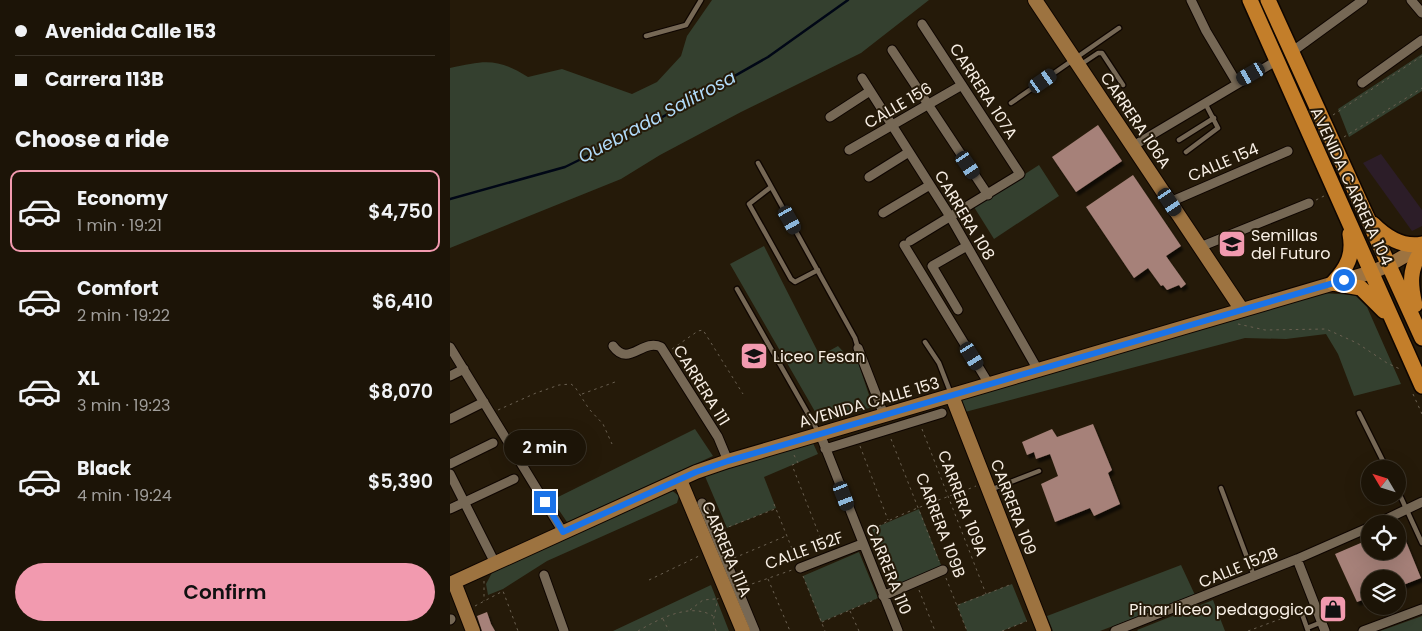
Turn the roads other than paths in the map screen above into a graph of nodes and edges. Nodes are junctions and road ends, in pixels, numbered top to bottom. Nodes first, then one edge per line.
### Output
1 (701, 0) edge
2 (1035, 0) edge
3 (1191, 0) edge
4 (1250, 0) edge
5 (1268, 0) edge
6 (1363, 0) edge
7 (1411, 0) edge
8 (1422, 14) edge
9 (922, 24) dead end
10 (1119, 28) dead end
11 (646, 36) dead end
12 (1422, 40) edge
13 (892, 50) dead end
14 (1293, 51) junction
15 (1276, 61) junction
16 (1076, 62) junction
17 (862, 78) dead end
18 (1362, 82) dead end
19 (1237, 83) junction
20 (962, 84) junction
21 (1123, 84) dead end
22 (870, 91) junction
23 (1011, 103) dead end
24 (1205, 103) junction
25 (929, 105) junction
26 (830, 117) dead end
27 (1214, 118) junction
28 (892, 125) junction
29 (1179, 140) dead end
30 (1133, 146) junction
31 (849, 150) dead end
32 (1288, 151) dead end
33 (909, 152) junction
34 (1186, 152) dead end
35 (758, 163) dead end
36 (869, 177) dead end
37 (930, 184) junction
38 (771, 186) junction
39 (988, 195) junction
40 (1170, 202) junction
41 (1309, 203) dead end
42 (883, 213) dead end
43 (950, 218) junction
44 (1369, 221) junction
45 (1349, 222) junction
46 (1422, 245) edge
47 (967, 246) junction
48 (1200, 247) junction
49 (1422, 250) edge
50 (1390, 265) junction
51 (818, 270) junction
52 (1372, 272) junction
53 (1333, 283) junction
54 (737, 289) dead end
55 (958, 310) dead end
56 (1242, 310) junction
57 (1393, 324) junction
58 (1422, 337) edge
59 (925, 342) dead end
60 (613, 346) dead end
61 (450, 347) edge
62 (858, 348) joint
63 (464, 369) junction
64 (1038, 370) junction
65 (452, 375) edge
66 (989, 384) junction
67 (1422, 386) edge
68 (952, 396) junction
69 (484, 402) junction
70 (1359, 412) dead end
71 (942, 413) dead end
72 (884, 416) junction
73 (450, 419) edge
74 (820, 434) junction
75 (493, 443) dead end
76 (825, 449) junction
77 (1383, 460) edge
78 (728, 461) junction
79 (450, 464) edge
80 (1040, 471) dead end
81 (450, 474) edge
82 (514, 479) dead end
83 (680, 480) junction
84 (987, 486) junction
85 (1221, 488) dead end
86 (1422, 502) edge
87 (464, 503) junction
88 (702, 504) dead end
89 (1405, 505) edge
90 (450, 509) edge
91 (1407, 510) junction
92 (1396, 515) edge
93 (1361, 530) edge
94 (563, 532) junction
95 (1421, 536) edge
96 (1422, 543) edge
97 (862, 544) junction
98 (1297, 559) junction
99 (492, 564) junction
100 (800, 568) road end
101 (943, 570) road end
102 (544, 575) dead end
103 (1254, 576) junction
104 (452, 583) edge
105 (727, 593) junction
106 (883, 596) junction
107 (1422, 608) edge
108 (1301, 611) road end
109 (1324, 626) edge
110 (1308, 629) edge
111 (473, 631) edge
112 (564, 631) edge
113 (742, 631) edge
114 (755, 631) edge
115 (898, 631) edge
116 (1044, 631) edge
117 (1115, 631) edge
118 (1363, 631) edge

1 - 11 lane
2 - 16 street, CARRERA 106A
3 - 19 street
4 - 15 main road, AVENIDA CARRERA 104
5 - 14 main road, AVENIDA CARRERA 104
6 - 14 street
7 - 8 street
9 - 20 street, CARRERA 107A
10 - 16 lane
12 - 18 street
13 - 25 street
14 - 44 main road, AVENIDA CARRERA 104
15 - 19 street
15 - 45 main road, AVENIDA CARRERA 104
16 - 21 lane
16 - 23 lane
16 - 30 street, CARRERA 106A
17 - 22 street, CARRERA 108
19 - 24 street
20 - 25 street, CALLE 156
20 - 39 street, CARRERA 107A
22 - 26 street
22 - 28 street, CARRERA 108
24 - 27 lane
24 - 30 street
25 - 28 street, CALLE 156
25 - 39 street
27 - 29 lane
27 - 34 lane
28 - 31 street, CALLE 156
28 - 33 street, CARRERA 108
30 - 40 street, CARRERA 106A
32 - 40 street, CALLE 154
33 - 36 street
33 - 37 street, CARRERA 108
35 - 38 lane
37 - 42 street
37 - 43 street, CARRERA 108
38 - 51 lane
38 - 51 lane
39 - 43 street
40 - 48 street, CARRERA 106A
41 - 48 street
43 - 47 street, CARRERA 108
43 - 66 street
44 - 46 main road
44 - 50 main road, AVENIDA CARRERA 104
45 - 52 main road, AVENIDA CARRERA 104
45 - 53 main road
46 - 50 street, AVENIDA CALLE 153
47 - 55 street
47 - 64 street, CARRERA 108
48 - 56 street, CARRERA 106A
49 - 58 main road
50 - 52 street, AVENIDA CALLE 153
50 - 58 main road, AVENIDA CARRERA 104
51 - 62 lane
52 - 53 street, AVENIDA CALLE 153
52 - 57 main road, AVENIDA CARRERA 104
53 - 56 street, AVENIDA CALLE 153
53 - 57 main road
54 - 74 lane
56 - 64 street, AVENIDA CALLE 153
57 - 67 main road, AVENIDA CARRERA 104
59 - 68 lane
60 - 78 street, CARRERA 111
61 - 63 street
62 - 72 street
63 - 65 street
63 - 69 street
64 - 66 street, AVENIDA CALLE 153
66 - 68 street, AVENIDA CALLE 153
68 - 72 street, AVENIDA CALLE 153
68 - 84 street, CARRERA 109
69 - 73 street
69 - 94 street
70 - 77 lane
71 - 76 street, AVENIDA CALLE 153
72 - 74 street, AVENIDA CALLE 153
74 - 76 street, CARRERA 110
74 - 78 street, AVENIDA CALLE 153
75 - 79 street
76 - 97 street, CARRERA 110
78 - 83 street, AVENIDA CALLE 153
80 - 84 lane
81 - 87 street
82 - 87 street
83 - 94 street, AVENIDA CALLE 153
83 - 105 street, CARRERA 111A
84 - 116 street, CARRERA 109
85 - 103 lane
86 - 91 street
87 - 90 street
87 - 99 street
88 - 105 street, CARRERA 111A
89 - 91 lane
91 - 92 street
91 - 95 lane
93 - 98 street, CALLE 152B
94 - 99 street, AVENIDA CALLE 153
95 - 96 lane
97 - 100 street, CALLE 152F
97 - 106 street, CARRERA 110
98 - 103 street, CALLE 152B
98 - 109 street
99 - 104 street, AVENIDA CALLE 153
101 - 106 street
102 - 112 street
103 - 117 street, CALLE 152B
104 - 111 street
105 - 113 street, CARRERA 111A
105 - 114 street, CARRERA 111A
106 - 115 street, CARRERA 110
107 - 118 street
108 - 110 lane
109 - 110 lane

